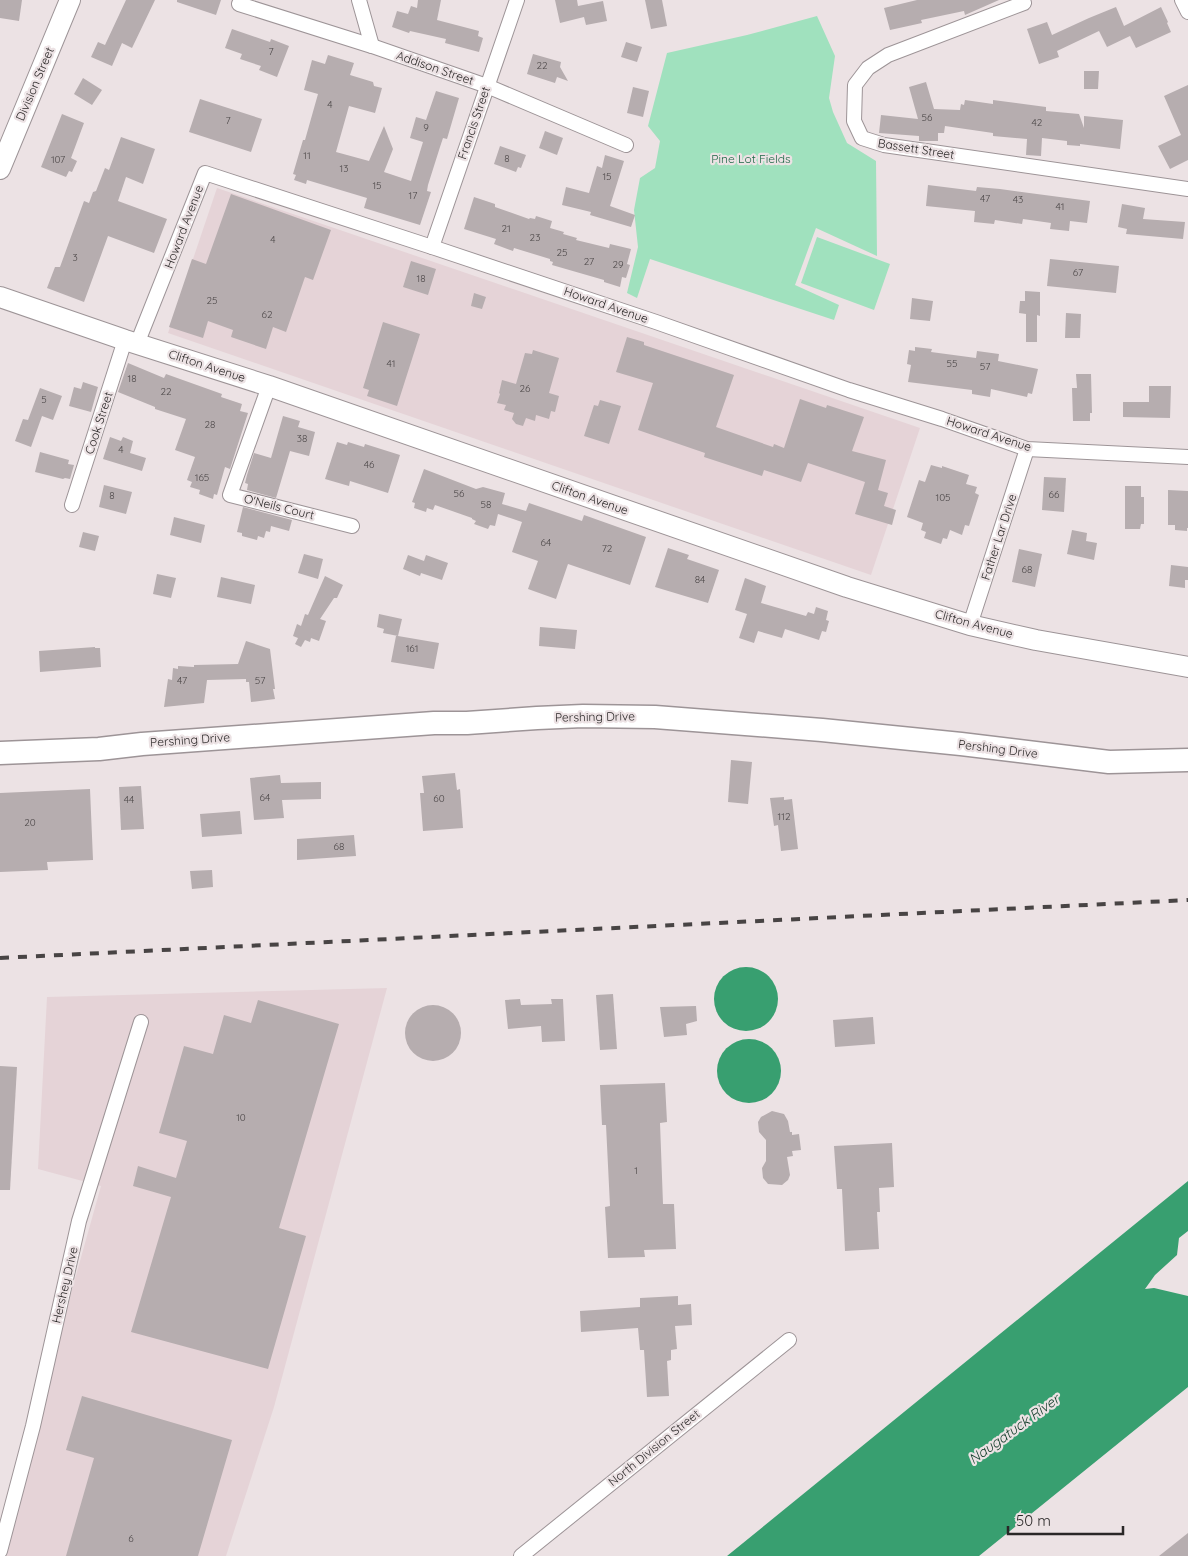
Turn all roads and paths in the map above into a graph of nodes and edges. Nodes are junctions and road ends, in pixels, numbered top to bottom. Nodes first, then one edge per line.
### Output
1 (70, 0) edge
2 (359, 0) edge
3 (517, 0) edge
4 (1022, 0) edge
5 (1182, 0) edge
6 (239, 4) dead end
7 (1188, 12) edge
8 (372, 46) junction
9 (486, 86) junction
10 (626, 145) dead end
11 (0, 169) edge
12 (1188, 189) edge
13 (432, 247) junction
14 (0, 297) edge
15 (131, 342) junction
16 (269, 386) junction
17 (1027, 449) junction
18 (1188, 456) edge
19 (72, 505) dead end
20 (352, 526) dead end
21 (970, 625) junction
22 (1188, 666) edge
23 (0, 753) edge
24 (1188, 760) edge
25 (140, 1022) dead end
26 (788, 1340) dead end
27 (0, 1551) edge
28 (521, 1556) edge

1 - 11 main road, Division Street
2 - 8 street
3 - 9 street, Francis Street
4 - 12 street, Bassett Street
5 - 7 street
6 - 8 street, Addison Street
8 - 9 street, Addison Street
9 - 10 street, Addison Street
9 - 13 street, Francis Street
13 - 15 street, Howard Avenue
13 - 17 street, Howard Avenue
14 - 15 main road, Clifton Avenue
15 - 16 main road, Clifton Avenue
15 - 19 street, Cook Street
16 - 20 street, O'Neils Court
16 - 21 main road, Clifton Avenue
17 - 18 street, Howard Avenue
17 - 21 street, Father Lar Drive
21 - 22 main road, Clifton Avenue
23 - 24 main road, Pershing Drive
25 - 27 street, Hershey Drive
26 - 28 street, North Division Street

